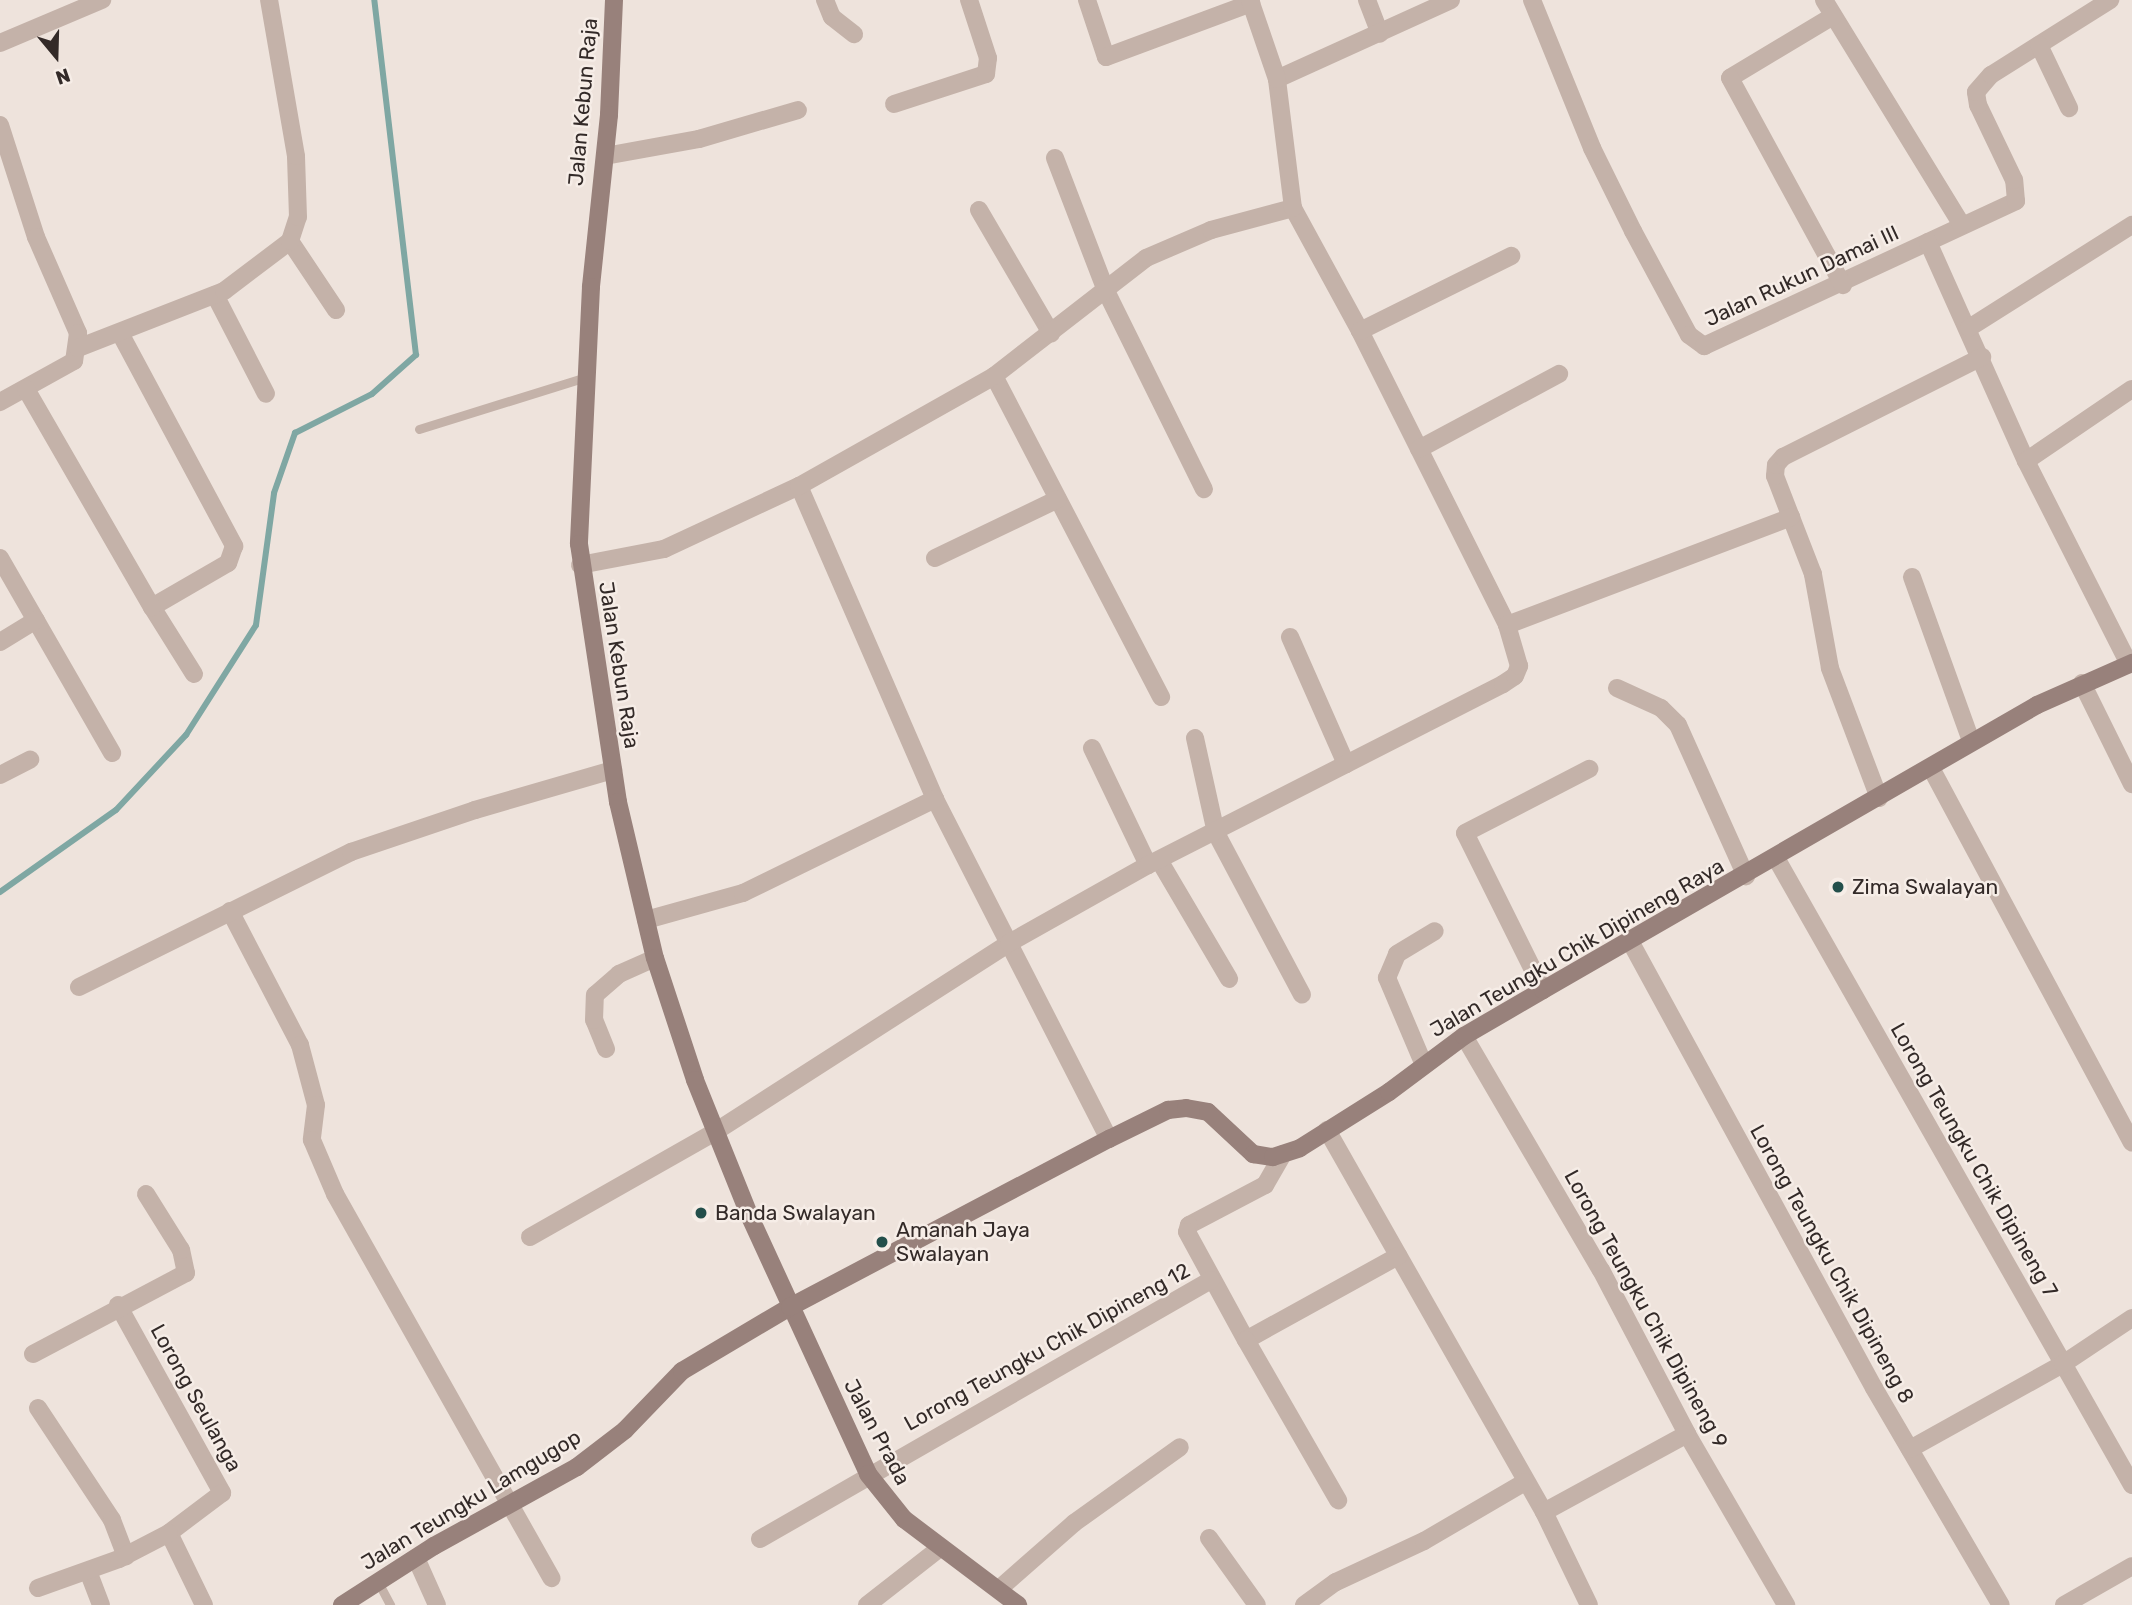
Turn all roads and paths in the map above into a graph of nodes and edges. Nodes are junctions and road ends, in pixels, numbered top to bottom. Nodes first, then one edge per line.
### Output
1 (102, 0) edge
2 (269, 0) edge
3 (614, 0) edge
4 (825, 0) edge
5 (969, 0) edge
6 (1087, 0) edge
7 (1367, 0) edge
8 (1451, 0) edge
9 (1532, 0) edge
10 (2110, 0) edge
11 (1250, 1) edge
12 (1828, 8) edge
13 (855, 34) dead end
14 (1380, 34) junction
15 (0, 43) edge
16 (2039, 46) junction
17 (1277, 79) junction
18 (894, 104) dead end
19 (2068, 108) dead end
20 (798, 110) dead end
21 (0, 125) edge
22 (605, 156) junction
23 (1055, 158) dead end
24 (1293, 208) junction
25 (979, 210) dead end
26 (1962, 225) junction
27 (2132, 225) edge
28 (290, 241) junction
29 (1928, 242) junction
30 (1511, 256) dead end
31 (1843, 285) junction
32 (1106, 291) junction
33 (215, 295) junction
34 (336, 310) dead end
35 (1969, 328) junction
36 (1360, 331) junction
37 (120, 333) junction
38 (1051, 333) junction
39 (78, 348) junction
40 (1982, 357) junction
41 (1559, 374) dead end
42 (994, 376) junction
43 (586, 377) junction
44 (26, 389) junction
45 (2132, 389) edge
46 (266, 394) dead end
47 (0, 402) edge
48 (419, 429) dead end
49 (1419, 449) junction
50 (2026, 461) junction
51 (799, 486) junction
52 (1204, 489) dead end
53 (1058, 499) junction
54 (1790, 517) junction
55 (0, 558) edge
56 (935, 558) dead end
57 (580, 565) junction
58 (1912, 577) dead end
59 (152, 607) junction
60 (36, 620) junction
61 (1507, 625) junction
62 (1290, 637) dead end
63 (0, 642) edge
64 (2131, 663) edge
65 (194, 674) dead end
66 (2082, 682) junction
67 (1617, 688) dead end
68 (1161, 697) dead end
69 (1195, 738) dead end
70 (1971, 741) junction
71 (1092, 748) dead end
72 (112, 753) dead end
73 (30, 760) dead end
74 (1346, 764) junction
75 (1931, 768) junction
76 (1589, 769) dead end
77 (613, 770) junction
78 (0, 776) edge
79 (2132, 784) edge
80 (1879, 798) junction
81 (935, 799) junction
82 (1216, 833) junction
83 (1776, 858) junction
84 (1153, 863) junction
85 (1746, 876) junction
86 (230, 911) junction
87 (646, 920) junction
88 (1435, 931) dead end
89 (1630, 942) junction
90 (1009, 943) junction
91 (655, 958) junction
92 (1229, 979) dead end
93 (79, 988) dead end
94 (1543, 990) junction
95 (1302, 995) dead end
96 (1464, 1036) junction
97 (606, 1049) dead end
98 (1424, 1065) junction
99 (718, 1130) junction
100 (1327, 1130) junction
101 (1109, 1139) junction
102 (2132, 1143) edge
103 (1283, 1154) junction
104 (146, 1194) dead end
105 (530, 1237) dead end
106 (1398, 1256) junction
107 (1211, 1280) junction
108 (118, 1305) junction
109 (790, 1307) junction
110 (2132, 1318) edge
111 (1246, 1340) junction
112 (33, 1354) dead end
113 (2063, 1364) junction
114 (38, 1408) dead end
115 (1687, 1434) junction
116 (1180, 1447) dead end
117 (1910, 1449) junction
118 (868, 1474) junction
119 (1525, 1482) junction
120 (2132, 1485) edge
121 (1338, 1500) dead end
122 (507, 1505) junction
123 (1544, 1511) junction
124 (169, 1533) junction
125 (1209, 1538) dead end
126 (760, 1539) dead end
127 (940, 1548) junction
128 (126, 1556) junction
129 (416, 1558) junction
130 (2132, 1566) edge
131 (88, 1571) junction
132 (551, 1578) dead end
133 (378, 1581) junction
134 (38, 1588) dead end
135 (999, 1589) junction
136 (101, 1605) edge
137 (204, 1605) edge
138 (342, 1605) edge
139 (390, 1605) edge
140 (438, 1605) edge
141 (867, 1605) edge
142 (1018, 1605) edge
143 (1257, 1605) edge
144 (1304, 1605) edge
145 (1589, 1605) edge
146 (1786, 1605) edge
147 (2001, 1605) edge
148 (2064, 1605) edge

1 - 15 street
2 - 28 street
3 - 22 street, Jalan Kebun Raja
4 - 13 street
5 - 18 street
6 - 11 street
7 - 14 street
8 - 14 street
9 - 31 street, Jalan Rukun Damai III
10 - 16 street, Jalan Rukun Damai III
11 - 17 street
12 - 26 street
12 - 31 street
14 - 17 street
16 - 19 street
16 - 26 street, Jalan Rukun Damai III
17 - 24 street
20 - 22 street
21 - 39 street
22 - 43 street, Jalan Kebun Raja
23 - 32 street
24 - 32 street
24 - 36 street
25 - 38 street
26 - 29 street, Jalan Rukun Damai III
27 - 35 street
28 - 33 street
28 - 34 street
29 - 31 street, Jalan Rukun Damai III
29 - 35 street
30 - 36 street
32 - 38 street
32 - 52 street
33 - 37 street
33 - 46 street
35 - 40 street
36 - 49 street
37 - 39 street
37 - 59 street
38 - 42 street
39 - 44 street
40 - 50 street
40 - 54 street
41 - 49 street
42 - 51 street
42 - 53 street
43 - 48 lane
43 - 57 street, Jalan Kebun Raja
44 - 47 street
44 - 59 street
45 - 50 street
49 - 61 street
50 - 64 street
51 - 57 street
51 - 81 street
53 - 56 street
53 - 68 street
54 - 61 street
54 - 80 street
55 - 60 street
57 - 77 street, Jalan Kebun Raja
58 - 70 street
59 - 65 street
60 - 63 street
60 - 72 street
61 - 74 street
62 - 74 street
64 - 66 street, Jalan Teungku Chik Dipineng Raya
66 - 70 street, Jalan Teungku Chik Dipineng Raya
66 - 79 street
67 - 85 street
69 - 82 street
70 - 75 street, Jalan Teungku Chik Dipineng Raya
71 - 84 street
73 - 78 street
74 - 82 street
75 - 80 street, Jalan Teungku Chik Dipineng Raya
75 - 102 street
76 - 94 street
77 - 86 street
77 - 87 street, Jalan Kebun Raja
80 - 83 street, Jalan Teungku Chik Dipineng Raya
81 - 87 street
81 - 90 street
82 - 84 street
82 - 95 street
83 - 85 street, Jalan Teungku Chik Dipineng Raya
83 - 113 street, Lorong Teungku Chik Dipineng 7
84 - 90 street
84 - 92 street
85 - 89 street, Jalan Teungku Chik Dipineng Raya
86 - 93 street
86 - 122 street
87 - 91 street, Jalan Kebun Raja
88 - 98 street
89 - 94 street, Jalan Teungku Chik Dipineng Raya
89 - 117 street, Lorong Teungku Chik Dipineng 8
90 - 99 street
90 - 101 street
91 - 97 street
91 - 99 street, Jalan Kebun Raja
94 - 96 street, Jalan Teungku Chik Dipineng Raya
96 - 98 street, Jalan Teungku Chik Dipineng Raya
96 - 115 street, Lorong Teungku Chik Dipineng 9
98 - 100 street, Jalan Teungku Chik Dipineng Raya
99 - 105 street
99 - 109 street, Jalan Kebun Raja
100 - 103 street, Jalan Teungku Chik Dipineng Raya
100 - 106 street
101 - 103 street
101 - 109 street
103 - 107 street
104 - 108 street
106 - 111 street
106 - 119 street
107 - 111 street
107 - 118 street, Lorong Teungku Chik Dipineng 12
108 - 112 street
108 - 124 street, Lorong Seulanga
109 - 118 street, Jalan Prada
109 - 122 street, Jalan Teungku Lamgugop
110 - 113 street
111 - 121 street
113 - 117 street
113 - 120 street, Lorong Teungku Chik Dipineng 7
114 - 128 street
115 - 123 street
115 - 146 street, Lorong Teungku Chik Dipineng 9
116 - 135 street
117 - 147 street, Lorong Teungku Chik Dipineng 8
118 - 126 street, Lorong Teungku Chik Dipineng 12
118 - 127 street, Jalan Prada
119 - 123 street
119 - 144 street
122 - 129 street, Jalan Teungku Lamgugop
122 - 132 street
123 - 145 street
124 - 128 street
124 - 137 street
125 - 143 street
127 - 135 street, Jalan Prada
127 - 141 street
128 - 131 street
129 - 133 street, Jalan Teungku Lamgugop
129 - 140 street
130 - 148 street
131 - 134 street
131 - 136 street
133 - 138 street, Jalan Teungku Lamgugop
133 - 139 lane
135 - 142 street, Jalan Prada

